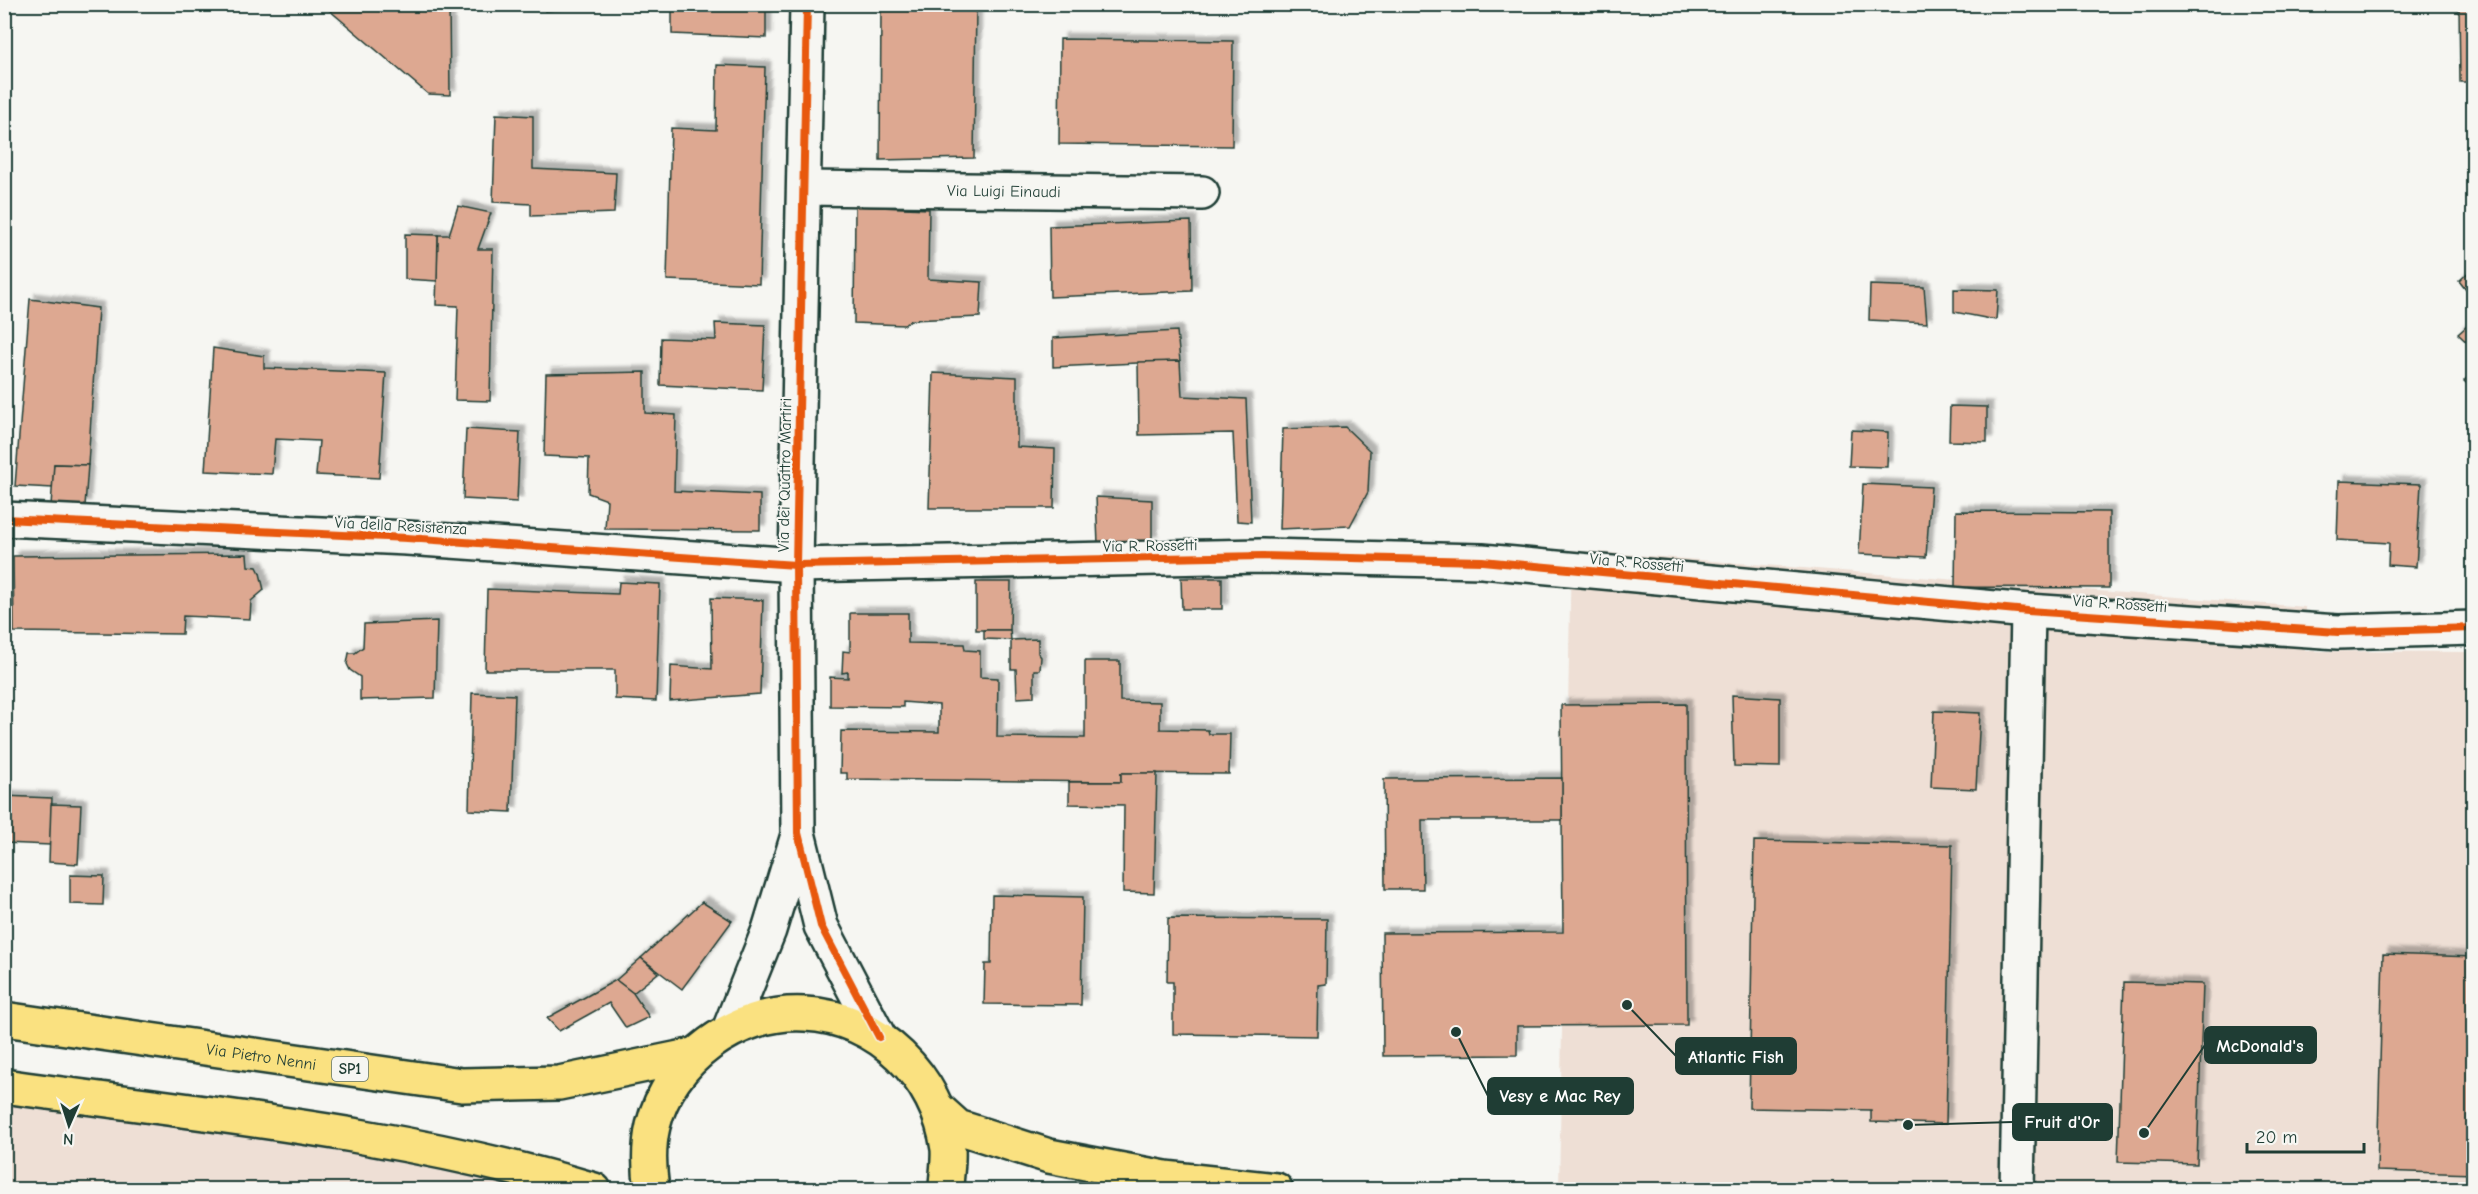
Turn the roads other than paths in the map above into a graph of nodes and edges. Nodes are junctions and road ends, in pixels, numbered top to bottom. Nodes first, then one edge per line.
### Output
1 (807, 4) edge
2 (804, 188) junction
3 (1202, 193) dead end
4 (4, 519) edge
5 (796, 565) junction
6 (2028, 611) junction
7 (2474, 628) edge
8 (798, 833) junction
9 (4, 1019) edge
10 (729, 1030) junction
11 (879, 1037) junction
12 (694, 1055) junction
13 (4, 1086) edge
14 (938, 1109) junction
15 (594, 1190) edge
16 (652, 1190) edge
17 (945, 1190) edge
18 (1276, 1190) edge
19 (2017, 1190) edge

1 - 2 street, Via dei Quattro Martiri
2 - 3 street, Via Luigi Einaudi
2 - 5 street, Via dei Quattro Martiri
4 - 5 street, Via della Resistenza
5 - 6 street, Via R. Rossetti
5 - 8 street, Via dei Quattro Martiri
6 - 7 street, Via R. Rossetti
6 - 19 street
8 - 10 street, Via dei Quattro Martiri
8 - 11 street, Via dei Quattro Martiri
9 - 12 main road, Via Pietro Nenni / SP1
10 - 11 main road
10 - 12 main road
11 - 14 main road
12 - 16 main road
13 - 15 main road
14 - 17 main road
14 - 18 main road

